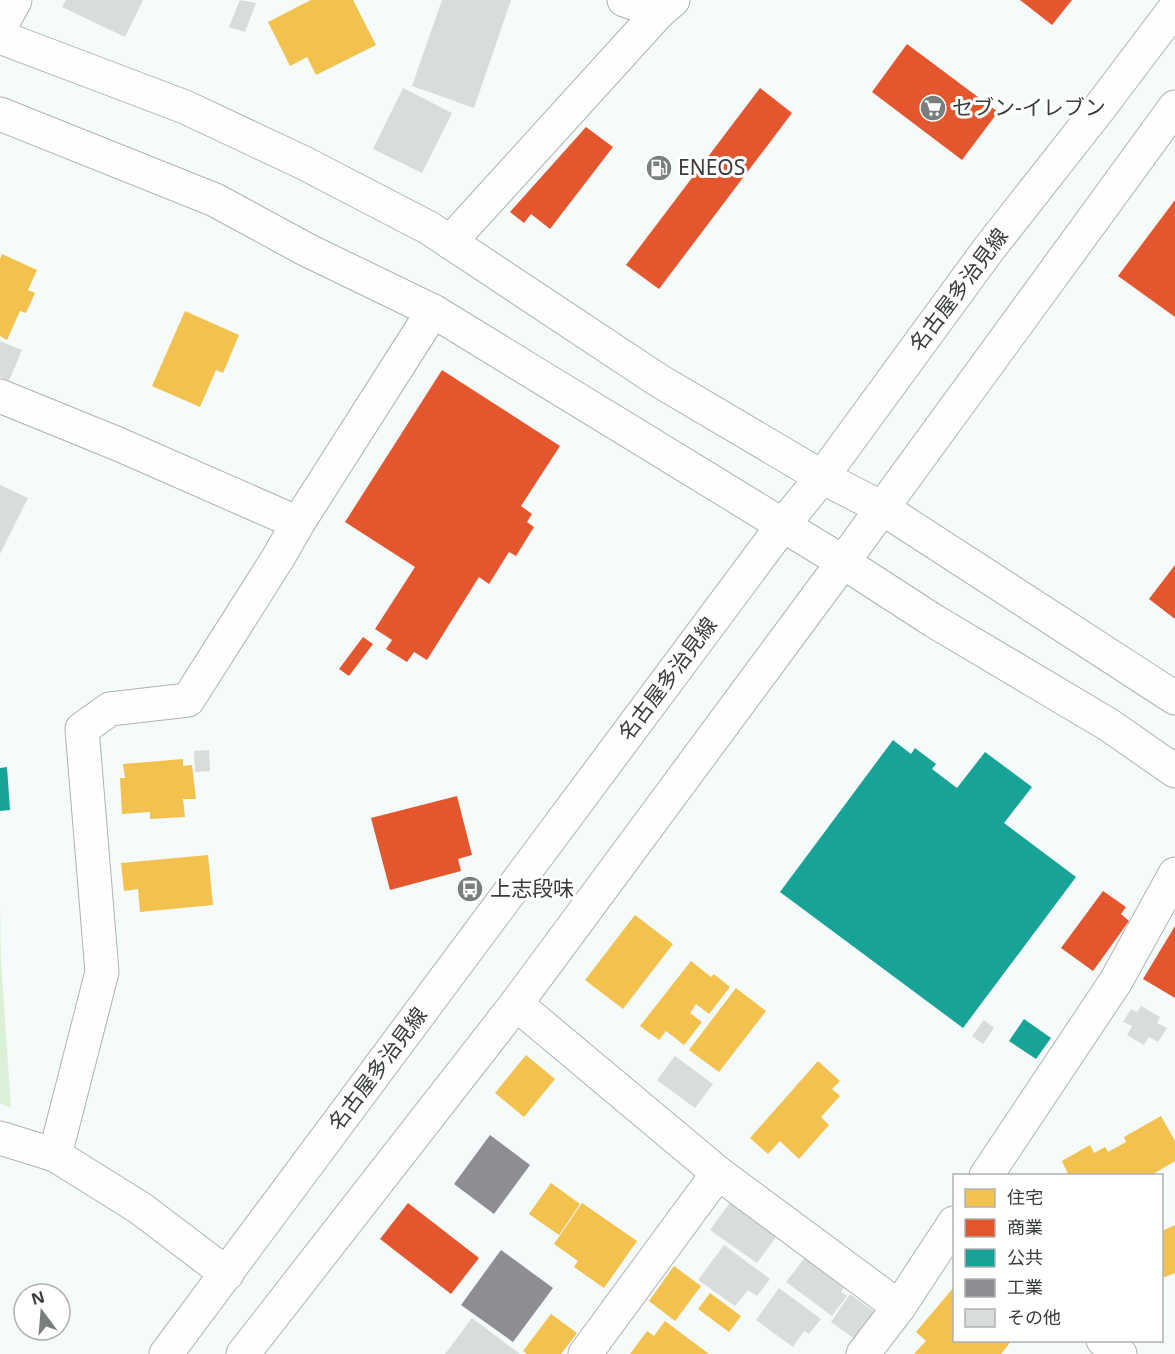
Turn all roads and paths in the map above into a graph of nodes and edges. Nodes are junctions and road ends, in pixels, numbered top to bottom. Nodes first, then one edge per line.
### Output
1 (15, 0) edge
2 (624, 0) edge
3 (666, 6) edge
4 (1175, 8) edge
5 (0, 28) edge
6 (0, 38) edge
7 (1175, 107) edge
8 (0, 114) edge
9 (450, 242) junction
10 (433, 311) junction
11 (0, 396) edge
12 (822, 477) junction
13 (882, 508) junction
14 (297, 523) junction
15 (783, 525) junction
16 (843, 562) junction
17 (1175, 698) edge
18 (1175, 771) edge
19 (1175, 874) edge
20 (516, 1004) junction
21 (0, 1138) edge
22 (55, 1155) junction
23 (718, 1173) junction
24 (987, 1174) edge
25 (953, 1225) edge
26 (227, 1274) junction
27 (899, 1307) junction
28 (1104, 1342) edge
29 (166, 1354) edge
30 (243, 1354) edge
31 (585, 1354) edge
32 (863, 1354) edge
33 (1120, 1354) edge

1 - 5 street
2 - 3 street
3 - 9 street
4 - 12 street, 名古屋多治見線
6 - 9 street
7 - 13 street
8 - 10 street
9 - 12 street
10 - 14 street
10 - 15 street
11 - 14 street
12 - 13 street
12 - 15 street, 名古屋多治見線
13 - 16 street
13 - 17 street
14 - 22 street
15 - 16 street
15 - 26 street, 名古屋多治見線
16 - 18 street
16 - 20 street
19 - 24 street
20 - 23 street
20 - 30 street
21 - 22 street
22 - 26 street
23 - 27 street
23 - 31 street
25 - 27 street
26 - 29 street, 名古屋多治見線
27 - 32 street
28 - 33 street

